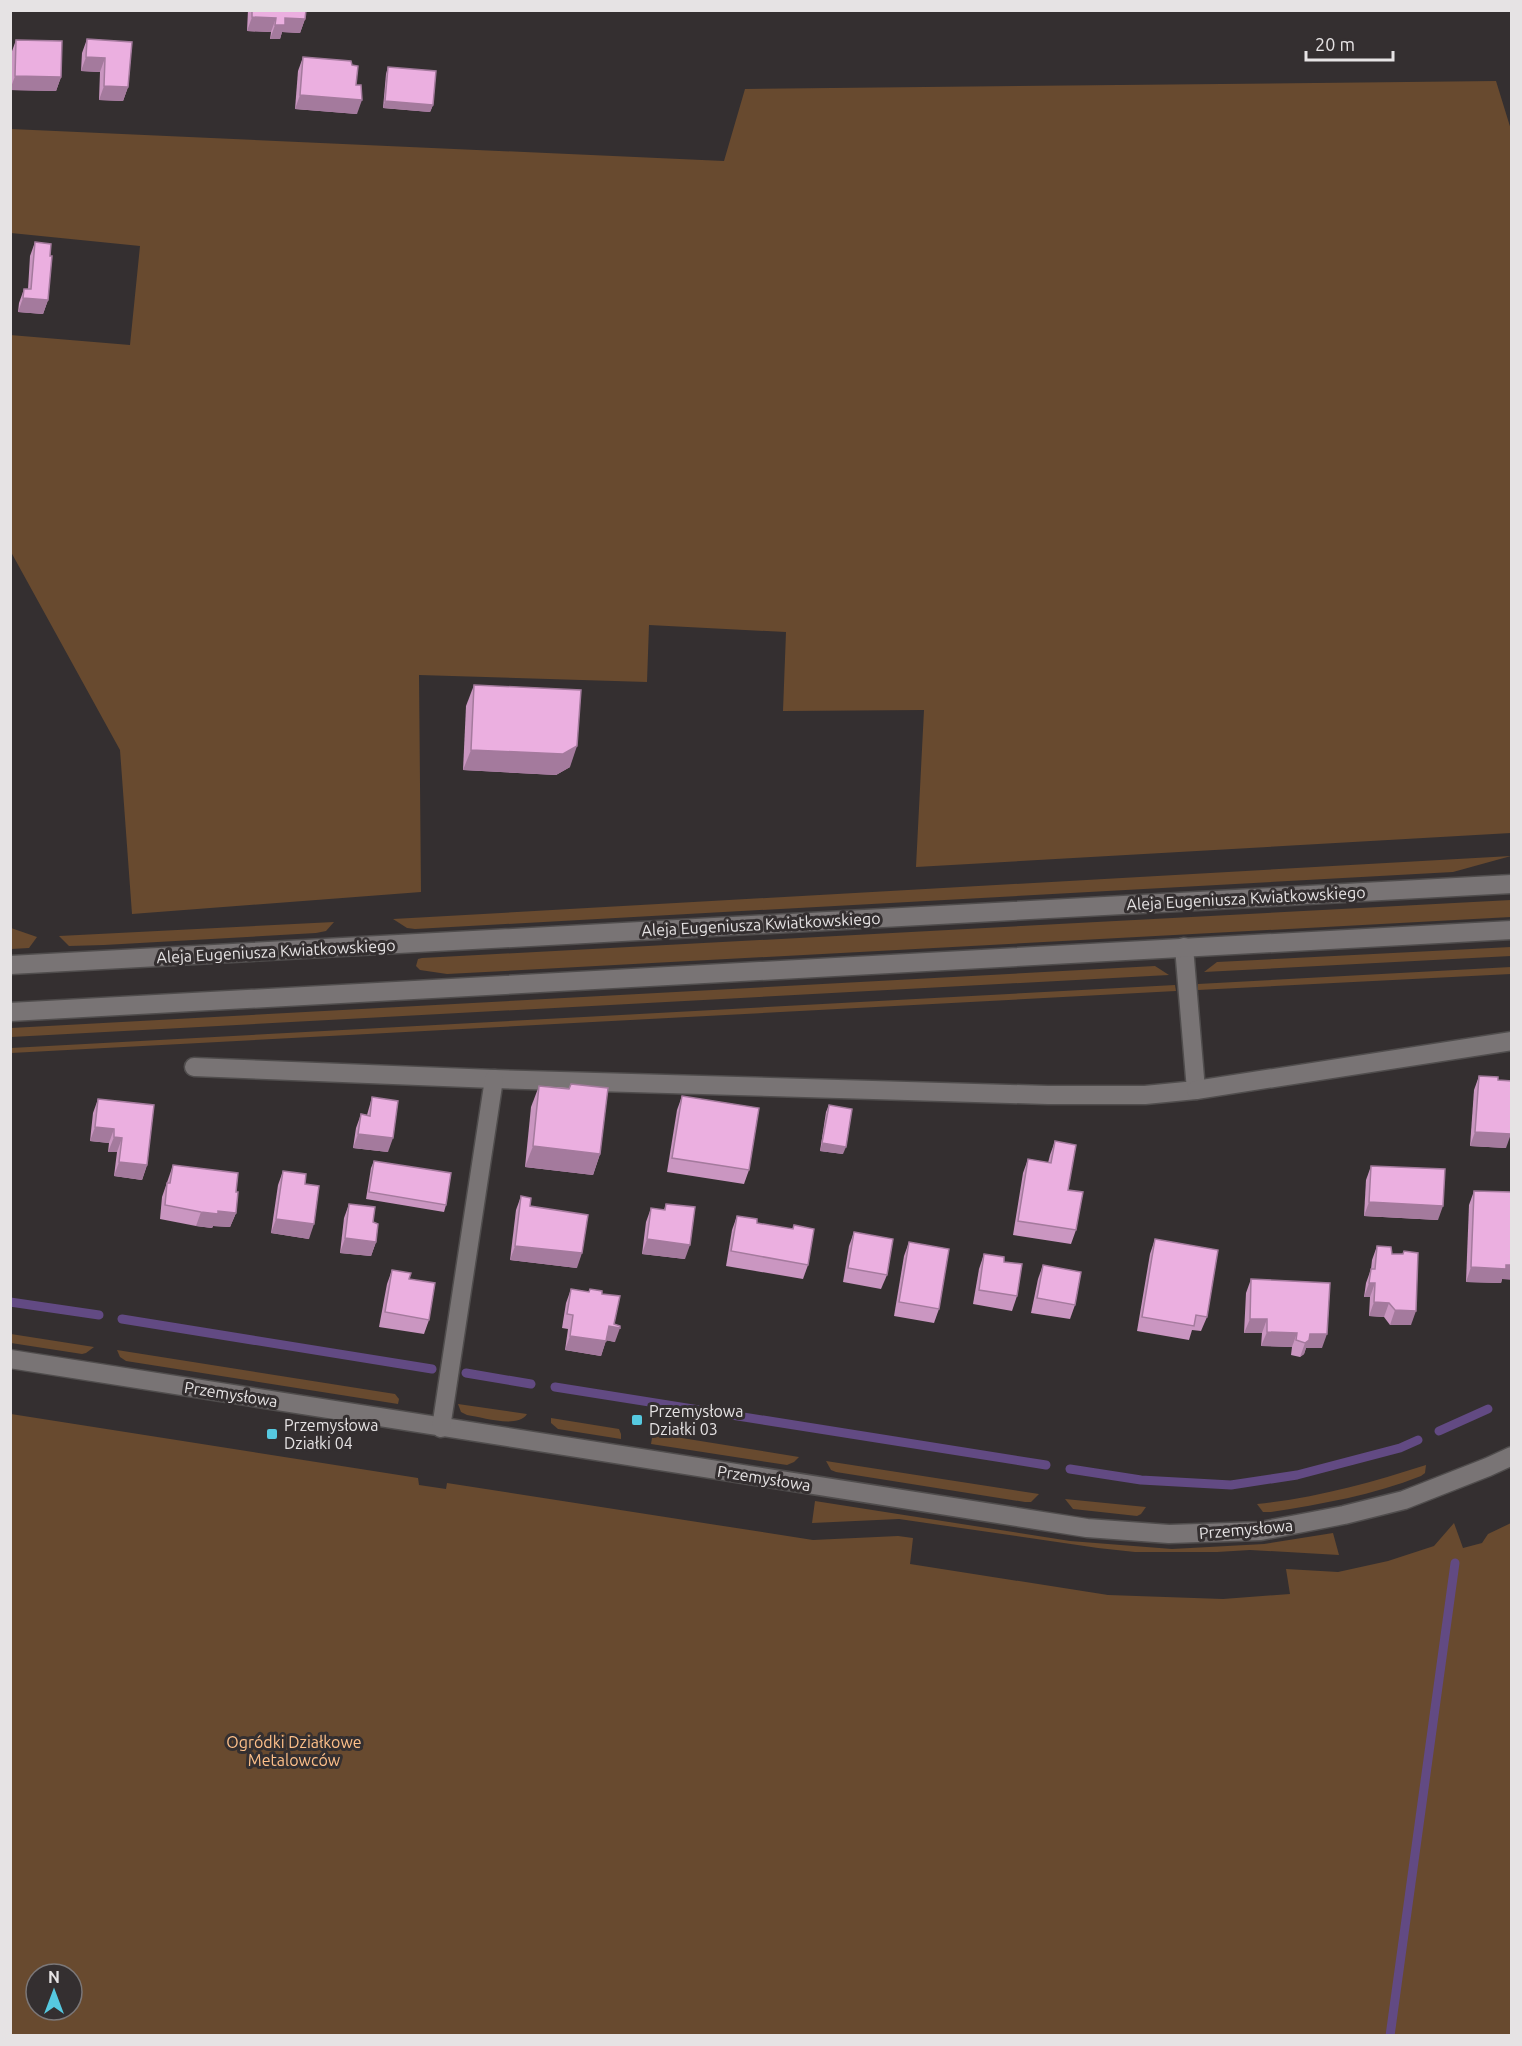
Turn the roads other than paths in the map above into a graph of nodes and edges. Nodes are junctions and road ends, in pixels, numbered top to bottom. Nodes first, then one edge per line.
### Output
1 (1512, 884) edge
2 (1512, 930) edge
3 (1184, 947) junction
4 (10, 965) edge
5 (10, 1011) edge
6 (1512, 1041) edge
7 (194, 1067) dead end
8 (494, 1079) junction
9 (1196, 1090) junction
10 (10, 1359) edge
11 (441, 1428) junction
12 (1512, 1456) edge

1 - 4 street, Aleja Eugeniusza Kwiatkowskiego
2 - 3 street
3 - 5 street
3 - 9 street
6 - 9 street
7 - 8 street
8 - 9 street
8 - 11 street
10 - 11 street, Przemysłowa
11 - 12 street, Przemysłowa

